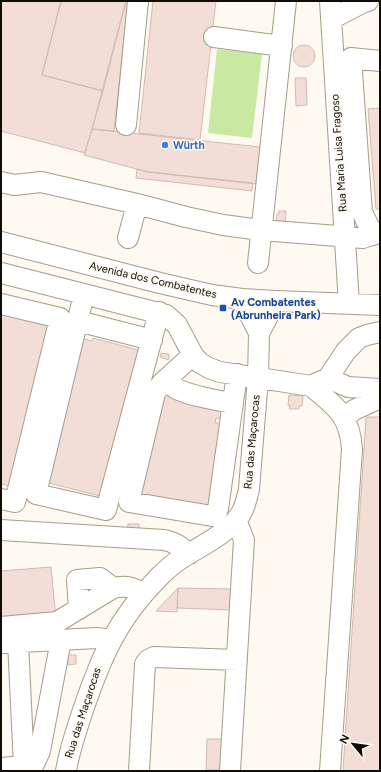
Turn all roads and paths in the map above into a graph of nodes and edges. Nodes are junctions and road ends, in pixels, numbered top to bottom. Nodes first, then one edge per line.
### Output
1 (138, 1) edge
2 (286, 1) edge
3 (368, 1) edge
4 (330, 10) edge
5 (214, 37) dead end
6 (282, 46) junction
7 (380, 61) edge
8 (126, 125) dead end
9 (1, 182) edge
10 (137, 204) junction
11 (261, 230) junction
12 (376, 234) edge
13 (345, 236) junction
14 (128, 238) dead end
15 (1, 242) edge
16 (258, 263) dead end
17 (1, 273) edge
18 (75, 292) junction
19 (242, 299) junction
20 (276, 301) junction
21 (1, 304) edge
22 (350, 304) junction
23 (380, 305) edge
24 (159, 312) junction
25 (69, 319) junction
26 (380, 332) edge
27 (259, 333) junction
28 (152, 340) junction
29 (193, 355) junction
30 (237, 374) junction
31 (258, 378) junction
32 (166, 379) junction
33 (319, 382) junction
34 (380, 389) edge
35 (380, 398) edge
36 (233, 402) junction
37 (344, 418) junction
38 (1, 499) edge
39 (236, 520) junction
40 (1, 530) edge
41 (188, 554) junction
42 (113, 588) junction
43 (143, 594) junction
44 (79, 609) junction
45 (1, 627) edge
46 (61, 640) junction
47 (111, 640) junction
48 (9, 643) edge
49 (237, 660) junction
50 (30, 766) edge
51 (66, 767) edge
52 (1, 768) edge
53 (139, 771) edge
54 (230, 771) edge
55 (330, 771) edge

1 - 8 street
2 - 6 street
3 - 4 street
4 - 13 street, Rua Maria Luisa Fragoso
5 - 6 street
6 - 11 street
7 - 12 street
9 - 10 street
10 - 11 street
10 - 14 street
11 - 13 street
11 - 16 street
12 - 13 street
13 - 22 street, Rua Maria Luisa Fragoso
15 - 19 street, Avenida dos Combatentes
17 - 18 street
18 - 24 street
18 - 25 street
19 - 20 street, Avenida dos Combatentes
19 - 27 street, Rua das Maçarocas
20 - 22 street, Avenida dos Combatentes
20 - 27 street, Rua das Maçarocas
21 - 25 street
22 - 23 street, Avenida dos Combatentes
24 - 28 street
24 - 29 street
25 - 28 street
25 - 28 street
25 - 38 street
26 - 33 street
27 - 31 street, Rua das Maçarocas
29 - 30 street
29 - 32 street
30 - 31 street
30 - 36 street
31 - 33 street
31 - 39 street, Rua das Maçarocas
32 - 36 street
32 - 36 street
33 - 34 street
33 - 37 street
35 - 37 street
37 - 55 street
39 - 41 street, Rua das Maçarocas
39 - 49 street
40 - 41 street
41 - 43 street, Rua das Maçarocas
42 - 43 street
42 - 44 street
42 - 44 street
43 - 47 street, Rua das Maçarocas
44 - 45 street
46 - 47 street
46 - 48 street
46 - 50 street
47 - 51 street, Rua das Maçarocas
48 - 50 street
49 - 53 street
49 - 54 street
50 - 51 street
50 - 52 street

